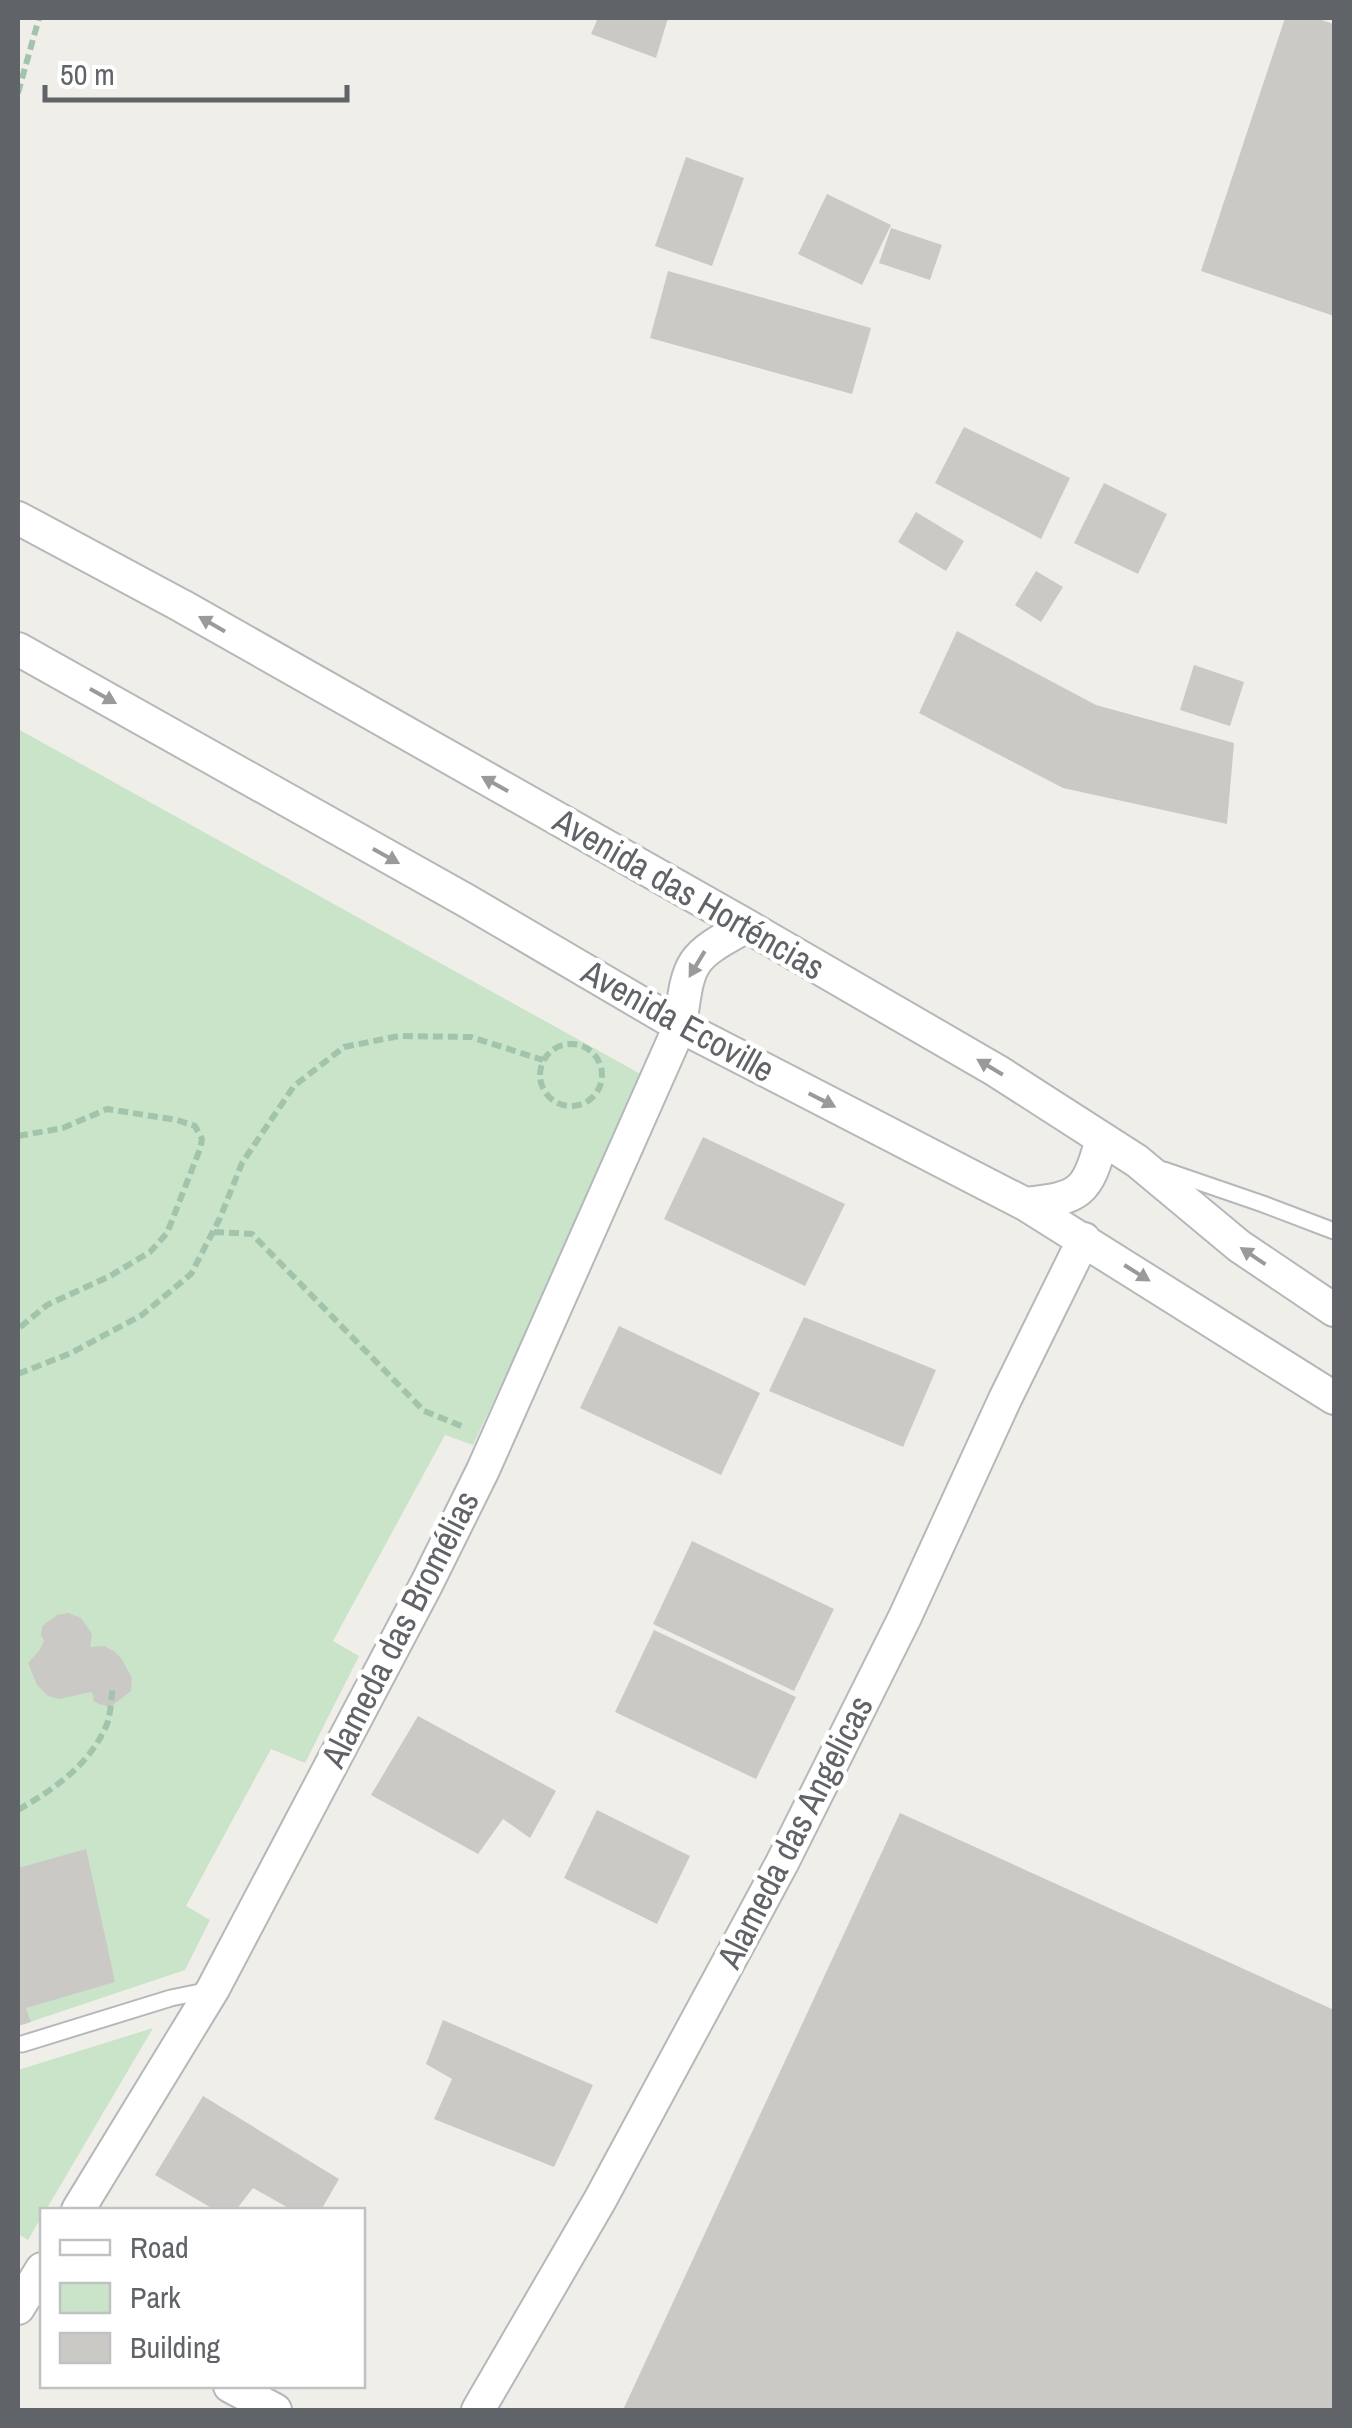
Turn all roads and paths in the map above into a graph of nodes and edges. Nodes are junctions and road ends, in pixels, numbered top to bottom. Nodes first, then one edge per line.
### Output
1 (39, 18) edge
2 (18, 94) edge
3 (18, 518) edge
4 (18, 649) edge
5 (747, 926) junction
6 (680, 1026) junction
7 (543, 1060) junction
8 (18, 1136) edge
9 (1102, 1140) junction
10 (1137, 1161) junction
11 (1025, 1204) junction
12 (214, 1232) junction
13 (1334, 1232) edge
14 (1084, 1239) junction
15 (1334, 1310) edge
16 (18, 1329) edge
17 (18, 1374) edge
18 (1334, 1398) edge
19 (496, 1440) junction
20 (113, 1686) dead end
21 (18, 1810) edge
22 (213, 1989) junction
23 (22, 2044) dead end
24 (79, 2208) edge
25 (35, 2274) edge
26 (18, 2308) edge
27 (234, 2388) edge
28 (275, 2410) edge
29 (478, 2410) edge

1 - 2 path
5 -> 3 street, Avenida das Horténcias
4 -> 6 street, Avenida Ecoville
5 -> 6 street, Alameda das Bromélias
9 -> 5 street, Avenida das Horténcias
6 -> 11 street, Avenida Ecoville
6 - 19 street, Alameda das Bromélias
7 - 7 path
7 - 12 path
8 - 16 path
9 - 10 street, Avenida das Horténcias
9 - 11 street
10 - 13 lane
15 -> 10 street, Avenida das Horténcias
11 - 14 street, Avenida Ecoville
12 - 17 path
12 - 19 path
14 -> 18 street, Avenida Ecoville
14 - 29 street, Alameda das Angelicas
19 - 22 street, Alameda das Bromélias
20 - 21 path
22 - 23 lane
22 - 24 street, Alameda das Bromélias
25 - 26 street
27 - 28 street

